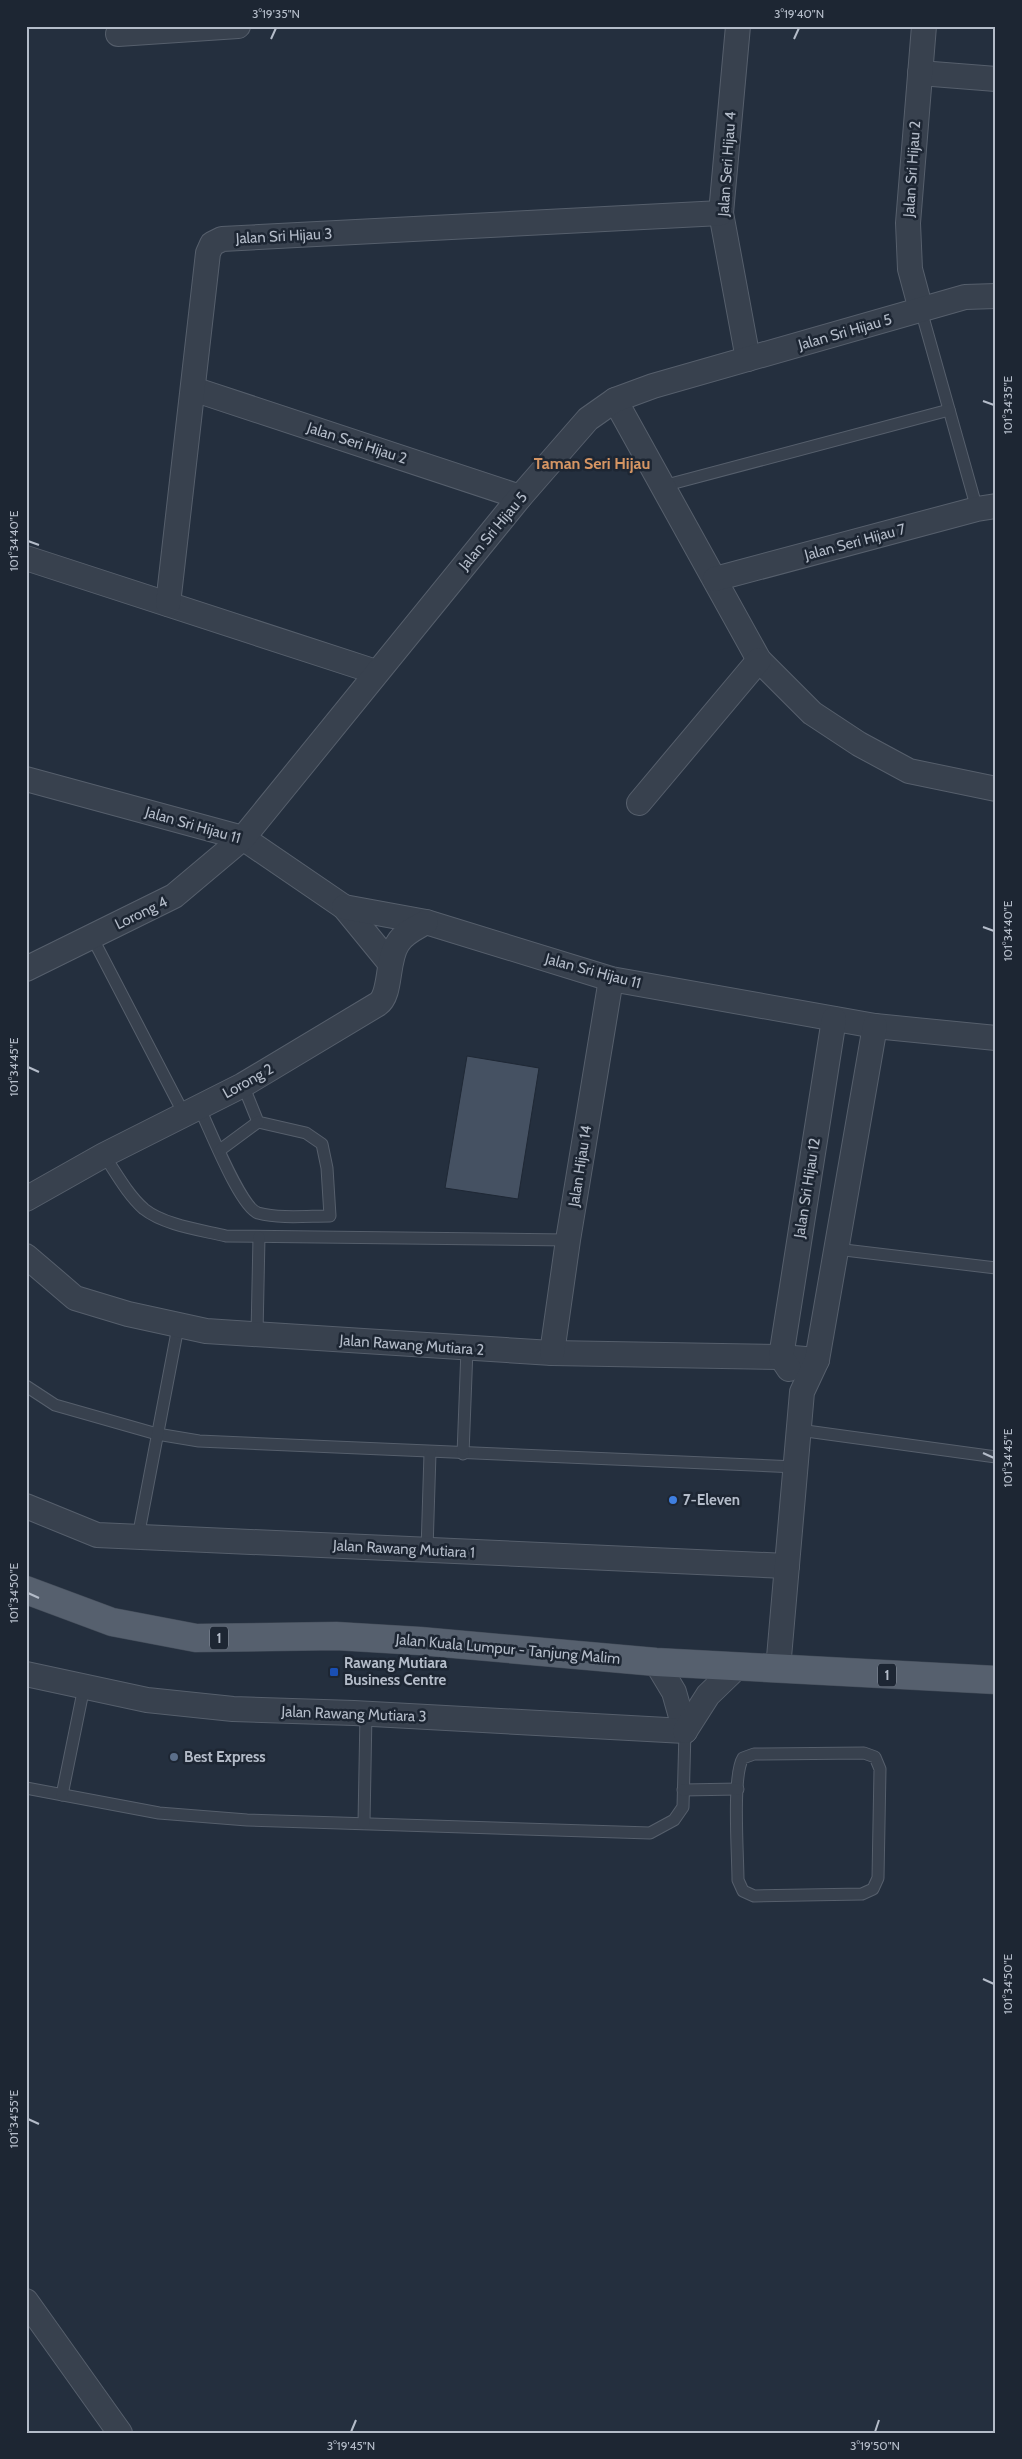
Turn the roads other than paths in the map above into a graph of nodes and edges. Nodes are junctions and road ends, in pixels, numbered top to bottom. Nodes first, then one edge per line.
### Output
1 (238, 26) edge
2 (738, 26) edge
3 (924, 26) edge
4 (118, 34) dead end
5 (920, 73) junction
6 (996, 78) edge
7 (721, 213) junction
8 (996, 296) edge
9 (921, 310) junction
10 (748, 359) junction
11 (194, 389) junction
12 (615, 400) junction
13 (949, 410) junction
14 (662, 486) junction
15 (520, 497) junction
16 (986, 508) edge
17 (26, 558) edge
18 (714, 579) junction
19 (168, 604) junction
20 (759, 660) junction
21 (376, 672) junction
22 (26, 779) edge
23 (996, 789) edge
24 (639, 803) dead end
25 (243, 838) junction
26 (344, 907) junction
27 (426, 922) junction
28 (92, 937) junction
29 (389, 962) junction
30 (26, 969) edge
31 (611, 979) junction
32 (834, 1019) junction
33 (875, 1026) junction
34 (996, 1038) edge
35 (242, 1085) junction
36 (192, 1111) junction
37 (258, 1122) junction
38 (220, 1150) junction
39 (104, 1155) junction
40 (26, 1199) edge
41 (259, 1237) junction
42 (568, 1240) junction
43 (836, 1249) junction
44 (26, 1256) edge
45 (996, 1268) edge
46 (178, 1327) junction
47 (257, 1334) junction
48 (467, 1349) junction
49 (552, 1353) junction
50 (781, 1357) junction
51 (817, 1360) junction
52 (26, 1386) edge
53 (802, 1392) junction
54 (799, 1430) junction
55 (157, 1434) junction
56 (430, 1452) junction
57 (463, 1454) junction
58 (996, 1457) edge
59 (796, 1468) junction
60 (26, 1506) edge
61 (138, 1537) junction
62 (427, 1550) junction
63 (787, 1566) junction
64 (26, 1590) edge
65 (656, 1662) junction
66 (736, 1667) junction
67 (778, 1669) junction
68 (26, 1674) edge
69 (996, 1680) edge
70 (84, 1687) junction
71 (366, 1713) junction
72 (685, 1731) junction
73 (26, 1788) edge
74 (738, 1789) junction
75 (683, 1790) junction
76 (62, 1795) junction
77 (364, 1824) junction
78 (29, 2311) edge
79 (120, 2433) edge

1 - 4 street
2 - 7 street, Jalan Seri Hijau 4
3 - 5 street, Jalan Sri Hijau 2
5 - 6 street
5 - 9 street, Jalan Sri Hijau 2
7 - 10 street, Jalan Seri Hijau 4
7 - 11 street, Jalan Sri Hijau 3
8 - 9 street, Jalan Sri Hijau 5
9 - 10 street, Jalan Sri Hijau 5
9 - 13 lane
10 - 12 street, Jalan Sri Hijau 5
11 - 15 street, Jalan Seri Hijau 2
11 - 19 street, Jalan Sri Hijau 3
12 - 14 street
12 - 15 street, Jalan Sri Hijau 5
13 - 14 lane
13 - 16 lane
14 - 18 street
15 - 21 street, Jalan Sri Hijau 5
16 - 18 street, Jalan Seri Hijau 7
17 - 19 street
18 - 20 street
19 - 21 street
20 - 23 street
20 - 24 street
21 - 25 street, Jalan Sri Hijau 5
22 - 25 street, Jalan Sri Hijau 11
25 - 26 street, Jalan Sri Hijau 11
25 - 28 street, Lorong 4
26 - 27 street, Jalan Sri Hijau 11
26 - 29 street, Jalan Sri Hijau 11
27 - 29 street, Lorong 2
27 - 31 street, Jalan Sri Hijau 11
28 - 30 street, Lorong 4
28 - 36 lane
29 - 35 street, Lorong 2
31 - 32 street, Jalan Sri Hijau 11
31 - 42 street, Jalan Hijau 14
32 - 33 street, Jalan Sri Hijau 11
32 - 50 street, Jalan Sri Hijau 12
33 - 34 street, Jalan Sri Hijau 11
33 - 43 street
35 - 36 street, Lorong 2
35 - 37 lane
36 - 38 lane
36 - 39 street, Lorong 2
37 - 38 lane
37 - 38 lane
39 - 40 street, Lorong 2
39 - 41 lane
41 - 42 lane
41 - 47 lane
42 - 49 street, Jalan Hijau 14
43 - 45 lane
43 - 51 street
44 - 46 street, Jalan Rawang Mutiara 2
46 - 47 street, Jalan Rawang Mutiara 2
46 - 55 lane
47 - 48 street, Jalan Rawang Mutiara 2
48 - 49 street, Jalan Rawang Mutiara 2
48 - 57 lane
49 - 50 street, Jalan Rawang Mutiara 2
50 - 51 street, Jalan Rawang Mutiara 2
50 - 53 street
51 - 53 street
52 - 55 lane
53 - 54 street
54 - 58 lane
54 - 59 street
55 - 56 lane
55 - 61 lane
56 - 57 lane
56 - 62 lane
57 - 59 lane
59 - 63 street
60 - 61 street, Jalan Rawang Mutiara 1
61 - 62 street, Jalan Rawang Mutiara 1
62 - 63 street, Jalan Rawang Mutiara 1
63 - 67 street
64 - 65 main road, Jalan Kuala Lumpur - Tanjung Malim / 1
65 - 66 main road, Jalan Kuala Lumpur - Tanjung Malim / 1
65 - 72 street
66 - 67 main road, Jalan Kuala Lumpur - Tanjung Malim / 1
66 - 72 street
67 - 69 main road, Jalan Kuala Lumpur - Tanjung Malim / 1
68 - 70 street, Jalan Rawang Mutiara 3
70 - 71 street, Jalan Rawang Mutiara 3
70 - 76 lane
71 - 72 street, Jalan Rawang Mutiara 3
71 - 77 lane
72 - 75 lane
73 - 76 lane
74 - 74 lane
74 - 75 lane
75 - 77 lane
76 - 77 lane
78 - 79 street

